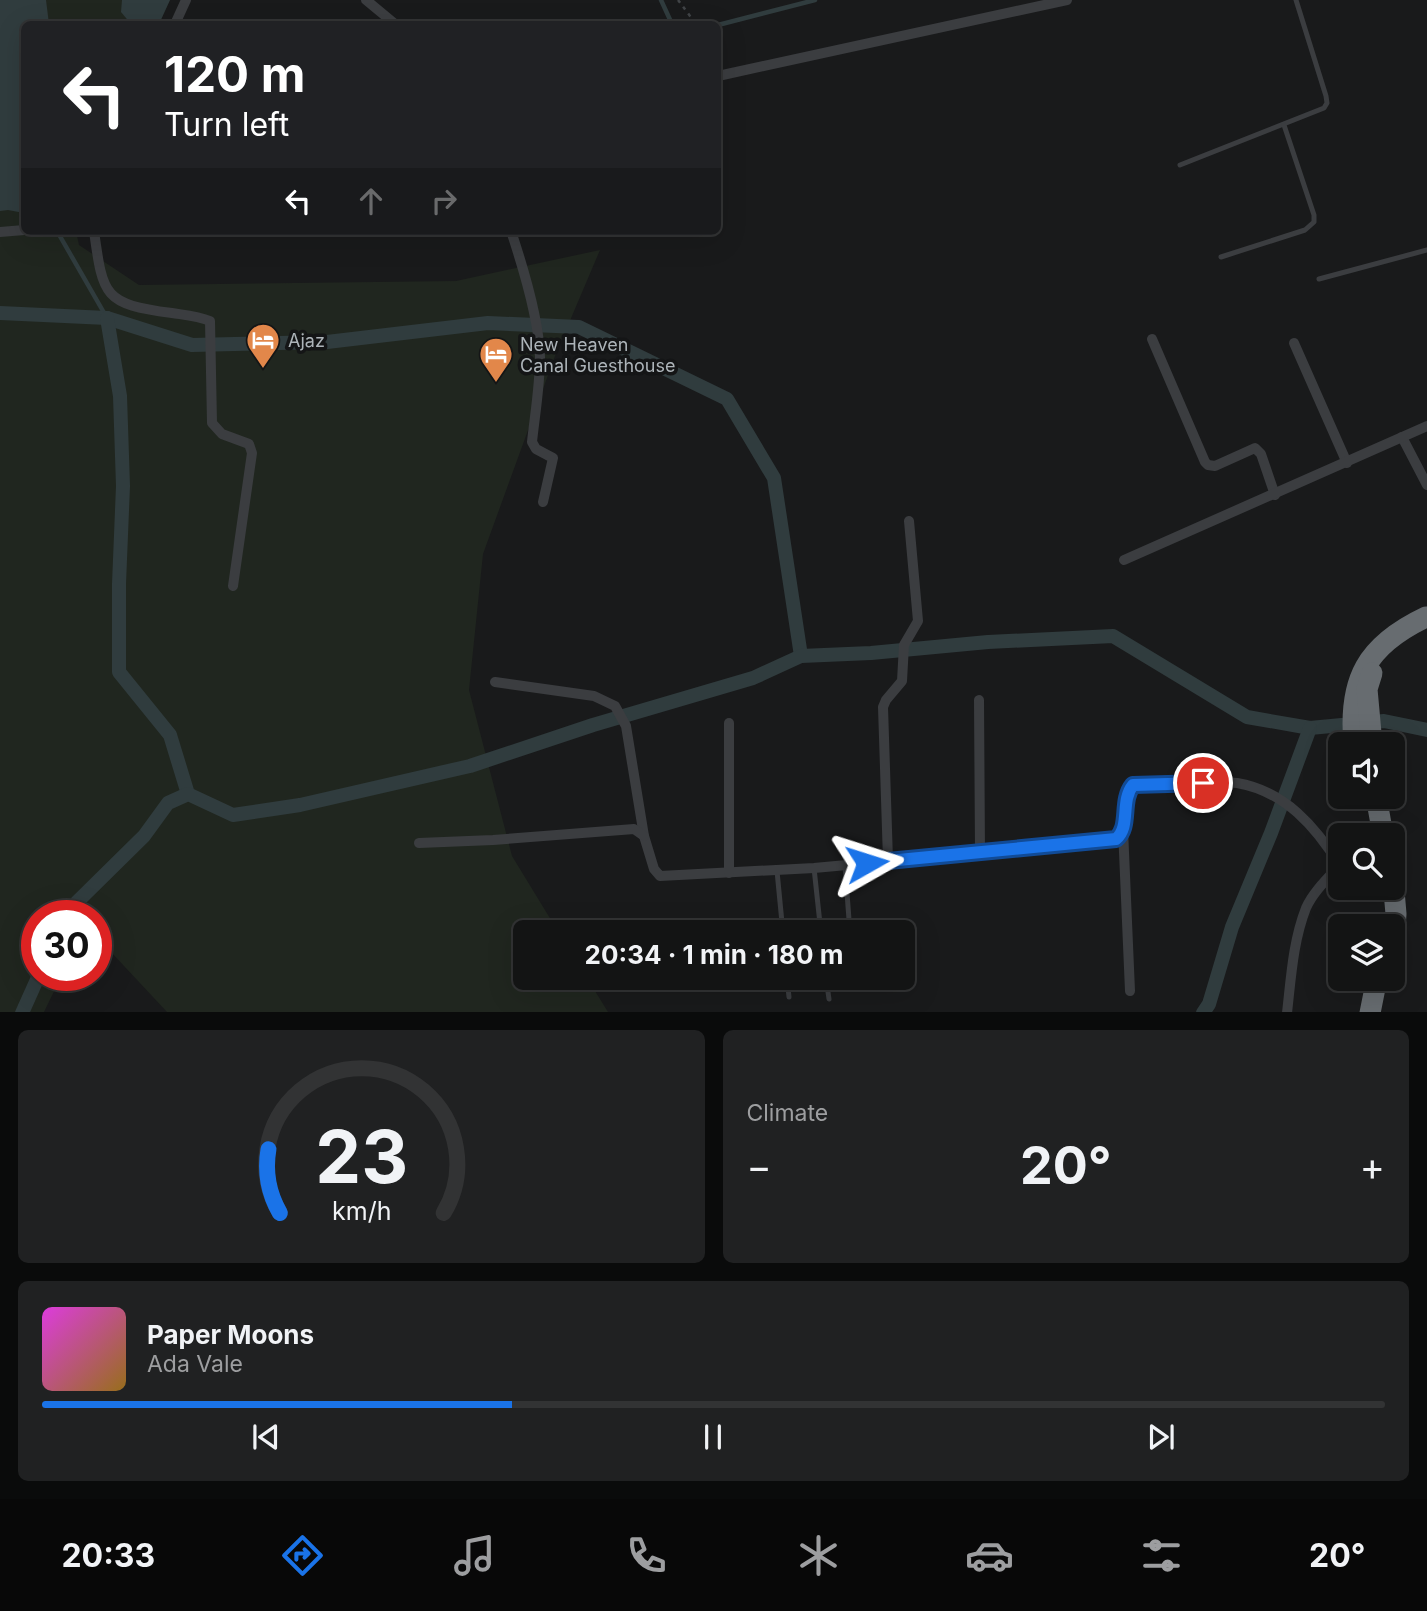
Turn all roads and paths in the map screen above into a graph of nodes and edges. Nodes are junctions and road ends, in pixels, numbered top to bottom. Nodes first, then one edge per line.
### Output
1 (186, 0) edge
2 (366, 0) edge
3 (678, 0) edge
4 (1067, 0) edge
5 (1296, 0) edge
6 (176, 21) edge
7 (391, 21) edge
8 (694, 21) edge
9 (721, 75) edge
10 (1284, 125) junction
11 (1180, 165) dead end
12 (21, 230) edge
13 (0, 232) edge
14 (95, 235) edge
15 (512, 235) edge
16 (1427, 250) edge
17 (1221, 257) dead end
18 (1319, 279) dead end
19 (1152, 340) dead end
20 (1294, 343) dead end
21 (1427, 426) edge
22 (1402, 437) junction
23 (1347, 463) junction
24 (1427, 485) edge
25 (1275, 495) junction
26 (543, 502) dead end
27 (909, 520) dead end
28 (1125, 560) dead end
29 (233, 586) dead end
30 (1426, 617) edge
31 (495, 682) dead end
32 (1361, 688) junction
33 (979, 700) dead end
34 (729, 723) dead end
35 (1354, 732) edge
36 (1370, 732) edge
37 (1123, 830) junction
38 (644, 836) junction
39 (419, 843) dead end
40 (1328, 846) edge
41 (980, 852) junction
42 (888, 860) junction
43 (845, 865) junction
44 (814, 868) junction
45 (777, 871) junction
46 (729, 873) junction
47 (1328, 879) edge
48 (782, 920) edge
49 (820, 920) edge
50 (849, 920) edge
51 (788, 990) edge
52 (828, 990) edge
53 (1130, 991) dead end
54 (1374, 991) edge
55 (1388, 991) edge
56 (789, 997) dead end
57 (829, 999) dead end
58 (1287, 1012) edge
59 (1370, 1012) edge
60 (1385, 1012) edge

1 - 6 street
2 - 7 street
3 - 8 path
4 - 9 street
5 - 10 lane
10 - 11 lane
10 - 17 lane
12 - 13 street
14 - 29 street
15 - 26 street
16 - 18 lane
19 - 25 street
20 - 23 street
21 - 22 street
22 - 23 street
22 - 24 street
23 - 25 street
25 - 28 street
27 - 42 street
30 - 32 highway
31 - 38 street
32 - 35 highway
32 - 36 highway
33 - 41 street
34 - 46 street
37 - 40 street
37 - 41 street
37 - 53 street
38 - 39 street
38 - 46 street
41 - 42 street
42 - 43 street
43 - 44 street
43 - 50 lane
44 - 45 street
44 - 49 lane
45 - 46 street
45 - 48 lane
47 - 58 street
51 - 56 lane
52 - 57 lane
54 - 59 highway
55 - 60 highway

